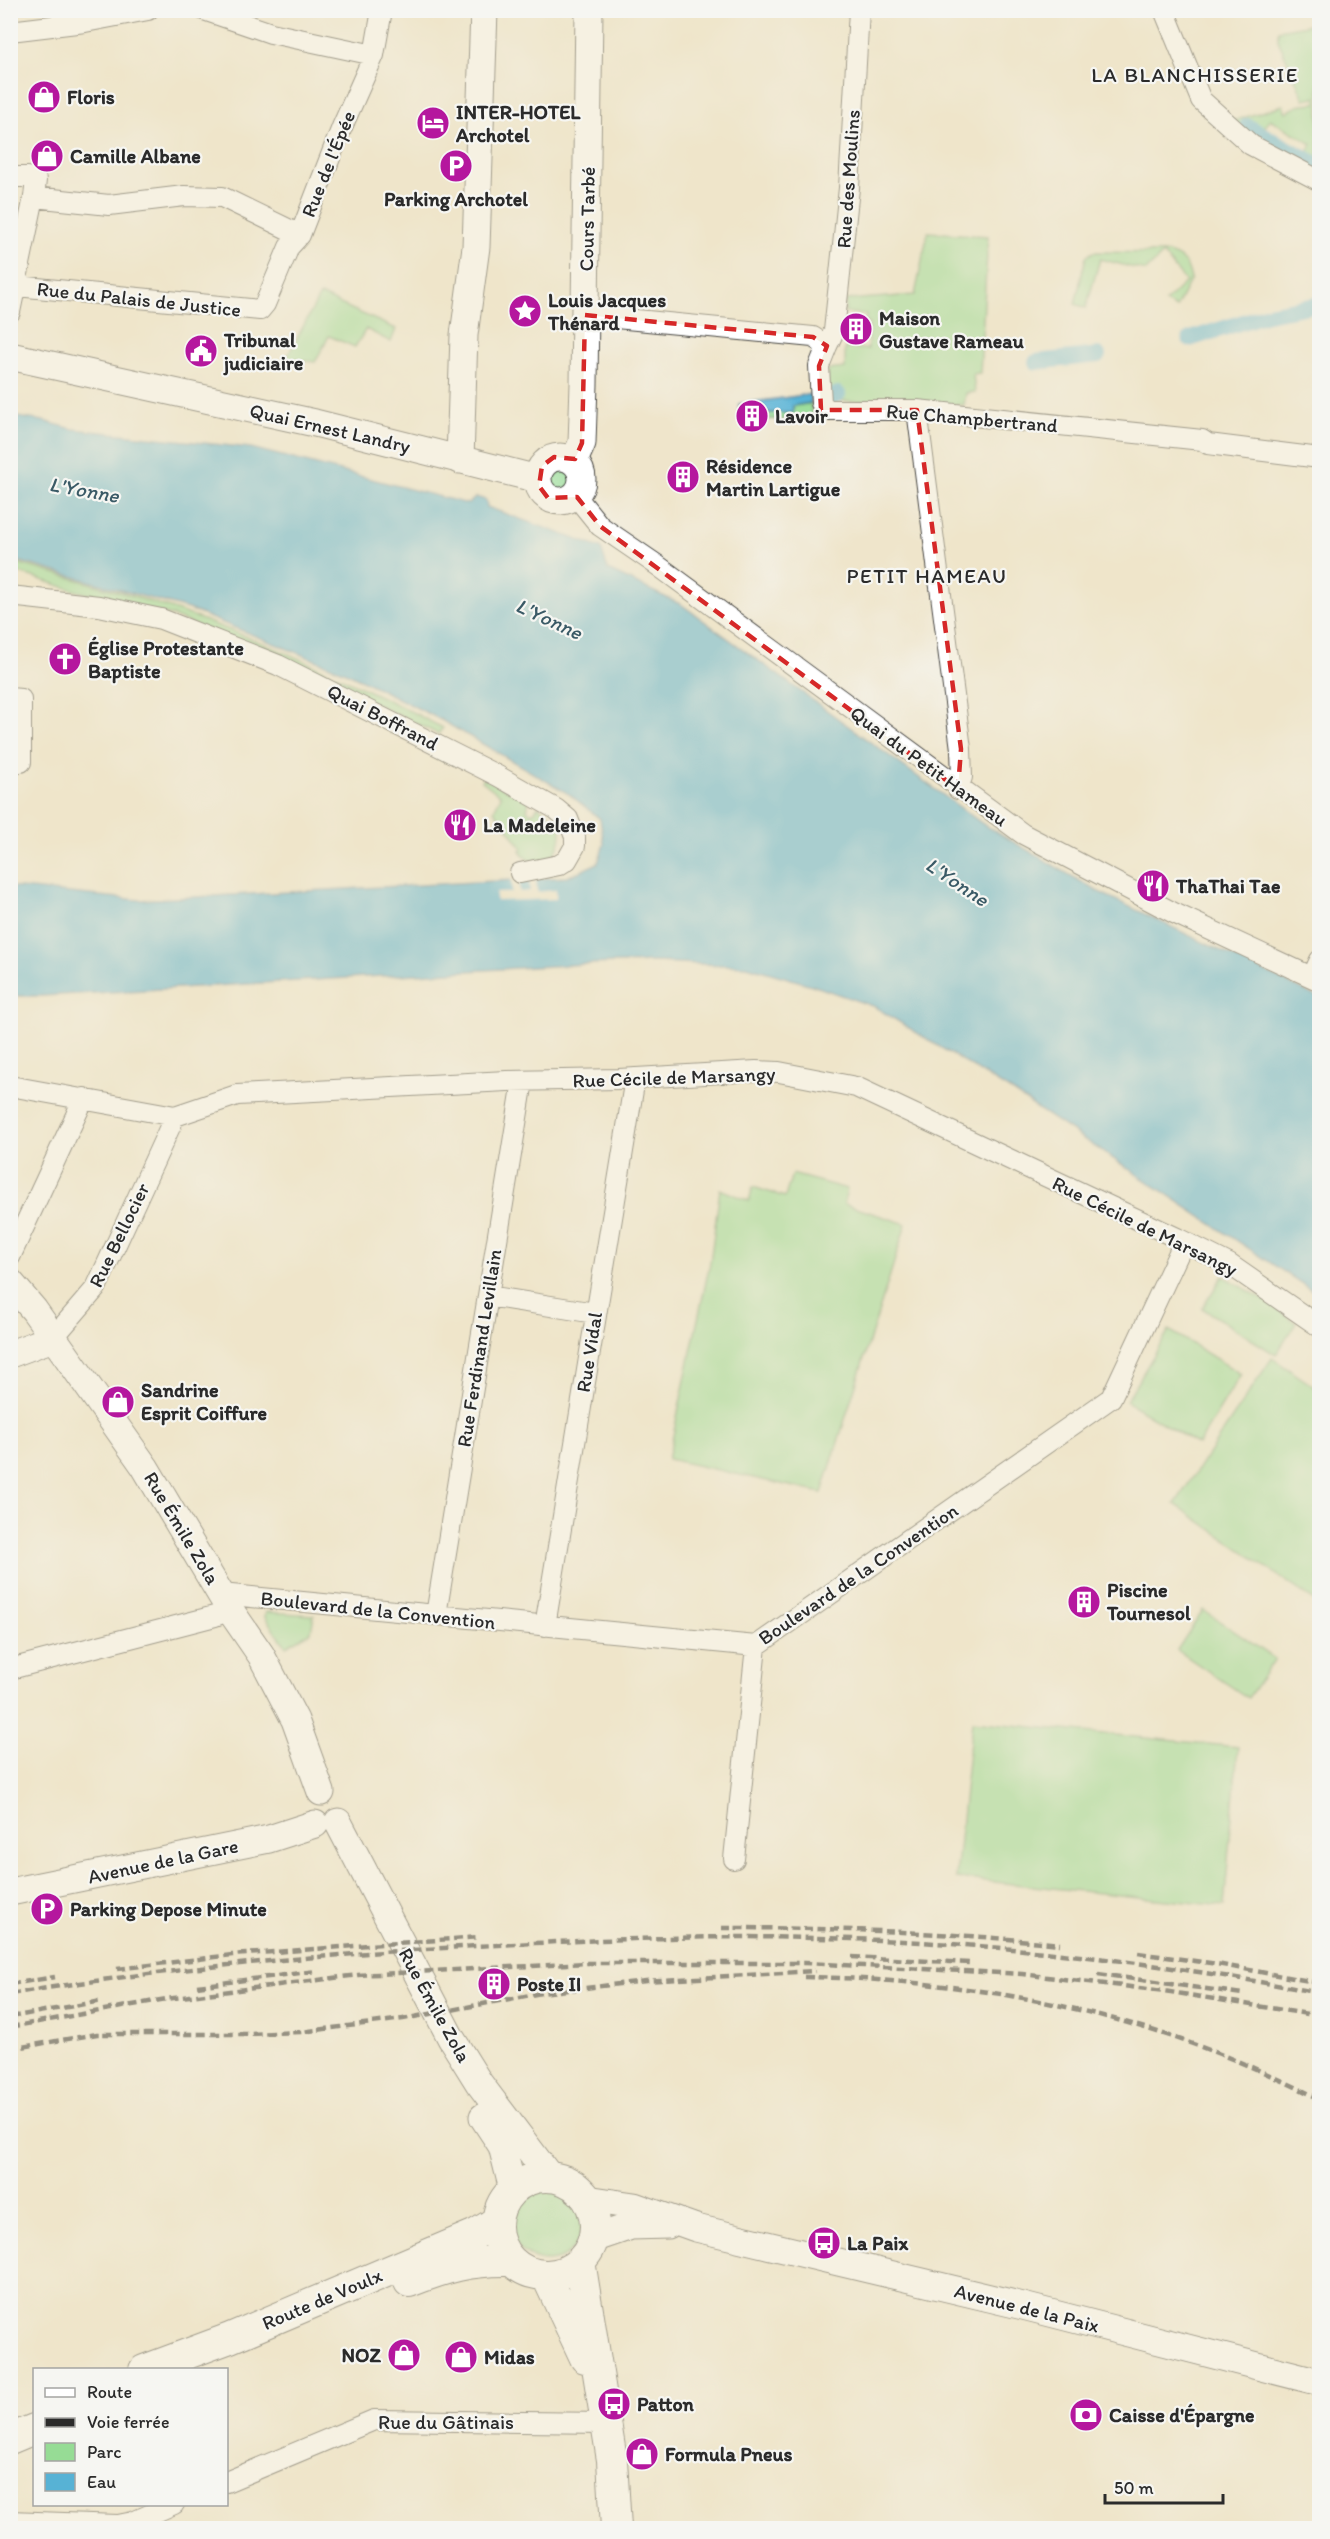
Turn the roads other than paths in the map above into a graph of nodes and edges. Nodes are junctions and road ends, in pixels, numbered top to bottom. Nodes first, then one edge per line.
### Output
1 (148, 10) edge
2 (204, 10) edge
3 (382, 10) edge
4 (484, 10) edge
5 (589, 10) edge
6 (859, 10) edge
7 (1164, 10) edge
8 (18, 29) edge
9 (374, 54) junction
10 (10, 177) edge
11 (1320, 181) edge
12 (35, 188) junction
13 (300, 235) junction
14 (13, 300) edge
15 (260, 310) joint
16 (585, 315) junction
17 (827, 346) junction
18 (10, 356) edge
19 (10, 377) edge
20 (121, 381) junction
21 (917, 410) junction
22 (1320, 458) edge
23 (460, 460) junction
24 (574, 461) junction
25 (538, 479) junction
26 (575, 495) junction
27 (10, 596) edge
28 (16, 699) edge
29 (16, 762) edge
30 (958, 789) junction
31 (520, 873) dead end
32 (1317, 973) edge
33 (634, 1078) junction
34 (523, 1081) junction
35 (10, 1086) edge
36 (84, 1098) junction
37 (175, 1116) junction
38 (1184, 1242) junction
39 (10, 1257) edge
40 (10, 1282) edge
41 (488, 1296) junction
42 (595, 1313) junction
43 (1320, 1327) edge
44 (53, 1338) junction
45 (10, 1354) edge
46 (226, 1602) junction
47 (436, 1615) junction
48 (546, 1626) junction
49 (756, 1646) junction
50 (10, 1669) edge
51 (324, 1824) junction
52 (734, 1859) dead end
53 (10, 1892) edge
54 (550, 2177) junction
55 (513, 2190) junction
56 (587, 2199) junction
57 (497, 2221) junction
58 (696, 2228) junction
59 (586, 2250) junction
60 (511, 2261) junction
61 (546, 2276) junction
62 (149, 2368) edge
63 (184, 2368) edge
64 (1320, 2382) edge
65 (599, 2388) junction
66 (33, 2411) edge
67 (10, 2419) edge
68 (607, 2423) junction
69 (33, 2429) edge
70 (10, 2439) edge
71 (228, 2481) edge
72 (172, 2506) edge
73 (10, 2521) edge
74 (616, 2529) edge

1 - 8 street
2 - 9 street
3 - 9 street, Rue de l'Épée
4 - 23 main road
5 - 16 main road, Cours Tarbé
6 - 17 street, Rue des Moulins
7 - 11 street
9 - 13 street, Rue de l'Épée
10 - 12 street
12 - 13 street
12 - 14 street
13 - 15 street, Rue de l'Épée
14 - 15 street, Rue du Palais de Justice
16 - 17 street
16 - 24 main road, Cours Tarbé
17 - 21 street, Rue Champbertrand
18 - 20 main road, Quai Ernest Landry
19 - 20 main road, Quai Ernest Landry
20 - 23 main road, Quai Ernest Landry
21 - 22 street, Rue Champbertrand
21 - 30 street
23 - 25 main road, Quai Ernest Landry
24 - 25 main road
24 - 26 main road
25 - 26 main road
26 - 30 street, Quai du Petit Hameau
27 - 31 street, Quai Boffrand
28 - 29 street
30 - 32 street, Quai du Petit Hameau
33 - 34 street, Rue Cécile de Marsangy
33 - 38 street, Rue Cécile de Marsangy
33 - 42 street, Rue Vidal
34 - 37 street, Rue Cécile de Marsangy
34 - 41 street, Rue Ferdinand Levillain
35 - 36 street
36 - 37 street
36 - 39 street
37 - 44 street, Rue Bellocier
38 - 43 street, Rue Cécile de Marsangy
38 - 49 street, Boulevard de la Convention
40 - 44 main road, Rue Émile Zola
41 - 42 street
41 - 47 street, Rue Ferdinand Levillain
42 - 48 street, Rue Vidal
44 - 45 main road, Rue Bellocier
44 - 46 main road, Rue Émile Zola
46 - 47 street, Boulevard de la Convention
46 - 50 street
46 - 51 main road, Rue Émile Zola
47 - 48 street, Boulevard de la Convention
48 - 49 street, Boulevard de la Convention
49 - 52 street
51 - 53 main road, Avenue de la Gare
51 - 54 main road, Rue Émile Zola
51 - 55 main road, Rue Émile Zola
54 - 55 main road
54 - 56 main road
55 - 57 main road
56 - 58 main road
56 - 59 main road
57 - 60 main road
57 - 62 main road, Route de Voulx
58 - 59 main road
58 - 64 main road, Avenue de la Paix
59 - 61 main road
59 - 65 main road
60 - 61 main road
60 - 63 main road, Route de Voulx
61 - 65 main road
65 - 68 main road
66 - 67 main road
68 - 71 street, Rue du Gâtinais
68 - 74 main road
69 - 70 main road
72 - 73 street

